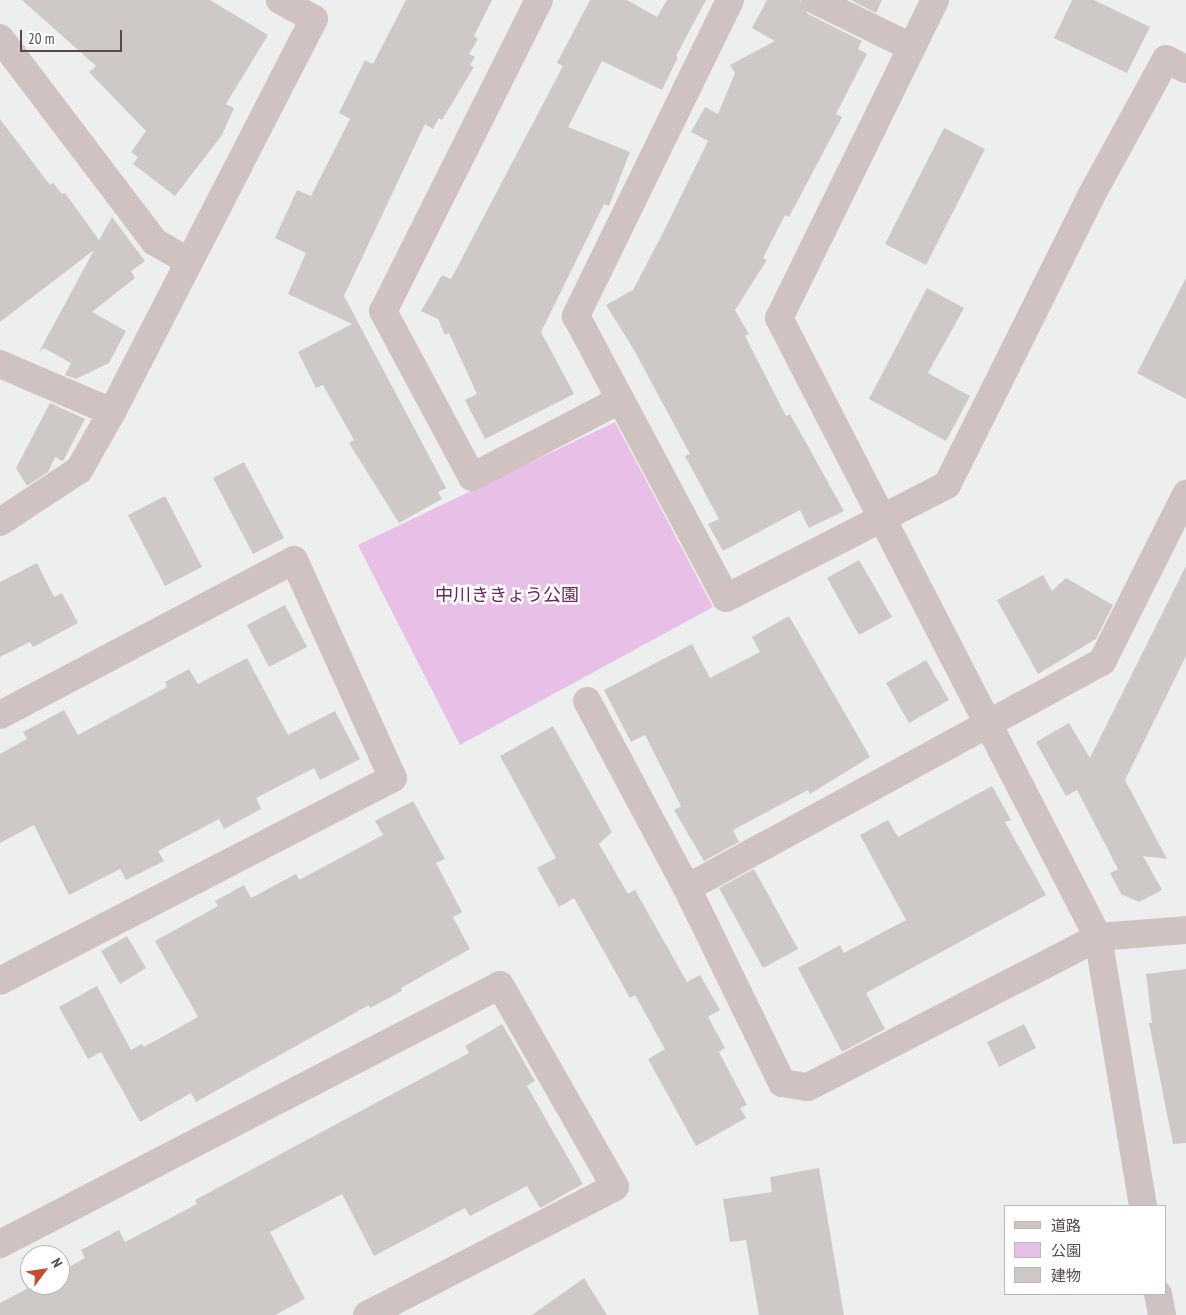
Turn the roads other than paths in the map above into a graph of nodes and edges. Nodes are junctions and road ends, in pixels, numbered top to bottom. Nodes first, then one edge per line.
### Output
1 (280, 0) edge
2 (539, 0) edge
3 (730, 0) edge
4 (815, 0) edge
5 (935, 0) edge
6 (0, 38) edge
7 (911, 46) junction
8 (1186, 69) edge
9 (189, 262) junction
10 (0, 364) edge
11 (620, 400) junction
12 (112, 412) junction
13 (1186, 494) edge
14 (883, 519) junction
15 (0, 522) edge
16 (587, 701) dead end
17 (0, 715) edge
18 (990, 724) junction
19 (687, 888) junction
20 (1186, 930) edge
21 (1098, 937) junction
22 (0, 981) edge
23 (1143, 1205) edge
24 (0, 1244) edge
25 (1158, 1295) edge
26 (367, 1315) edge
27 (1162, 1315) edge

1 - 9 street
2 - 11 street
3 - 11 street
4 - 7 street
5 - 7 street
6 - 9 street
7 - 14 street
8 - 14 street
9 - 12 street
10 - 12 street
11 - 14 street
12 - 15 street
13 - 18 street
14 - 18 street
16 - 19 street
17 - 22 street
18 - 19 street
18 - 21 street
19 - 21 street
20 - 21 street
21 - 23 street
24 - 26 street
25 - 27 street

